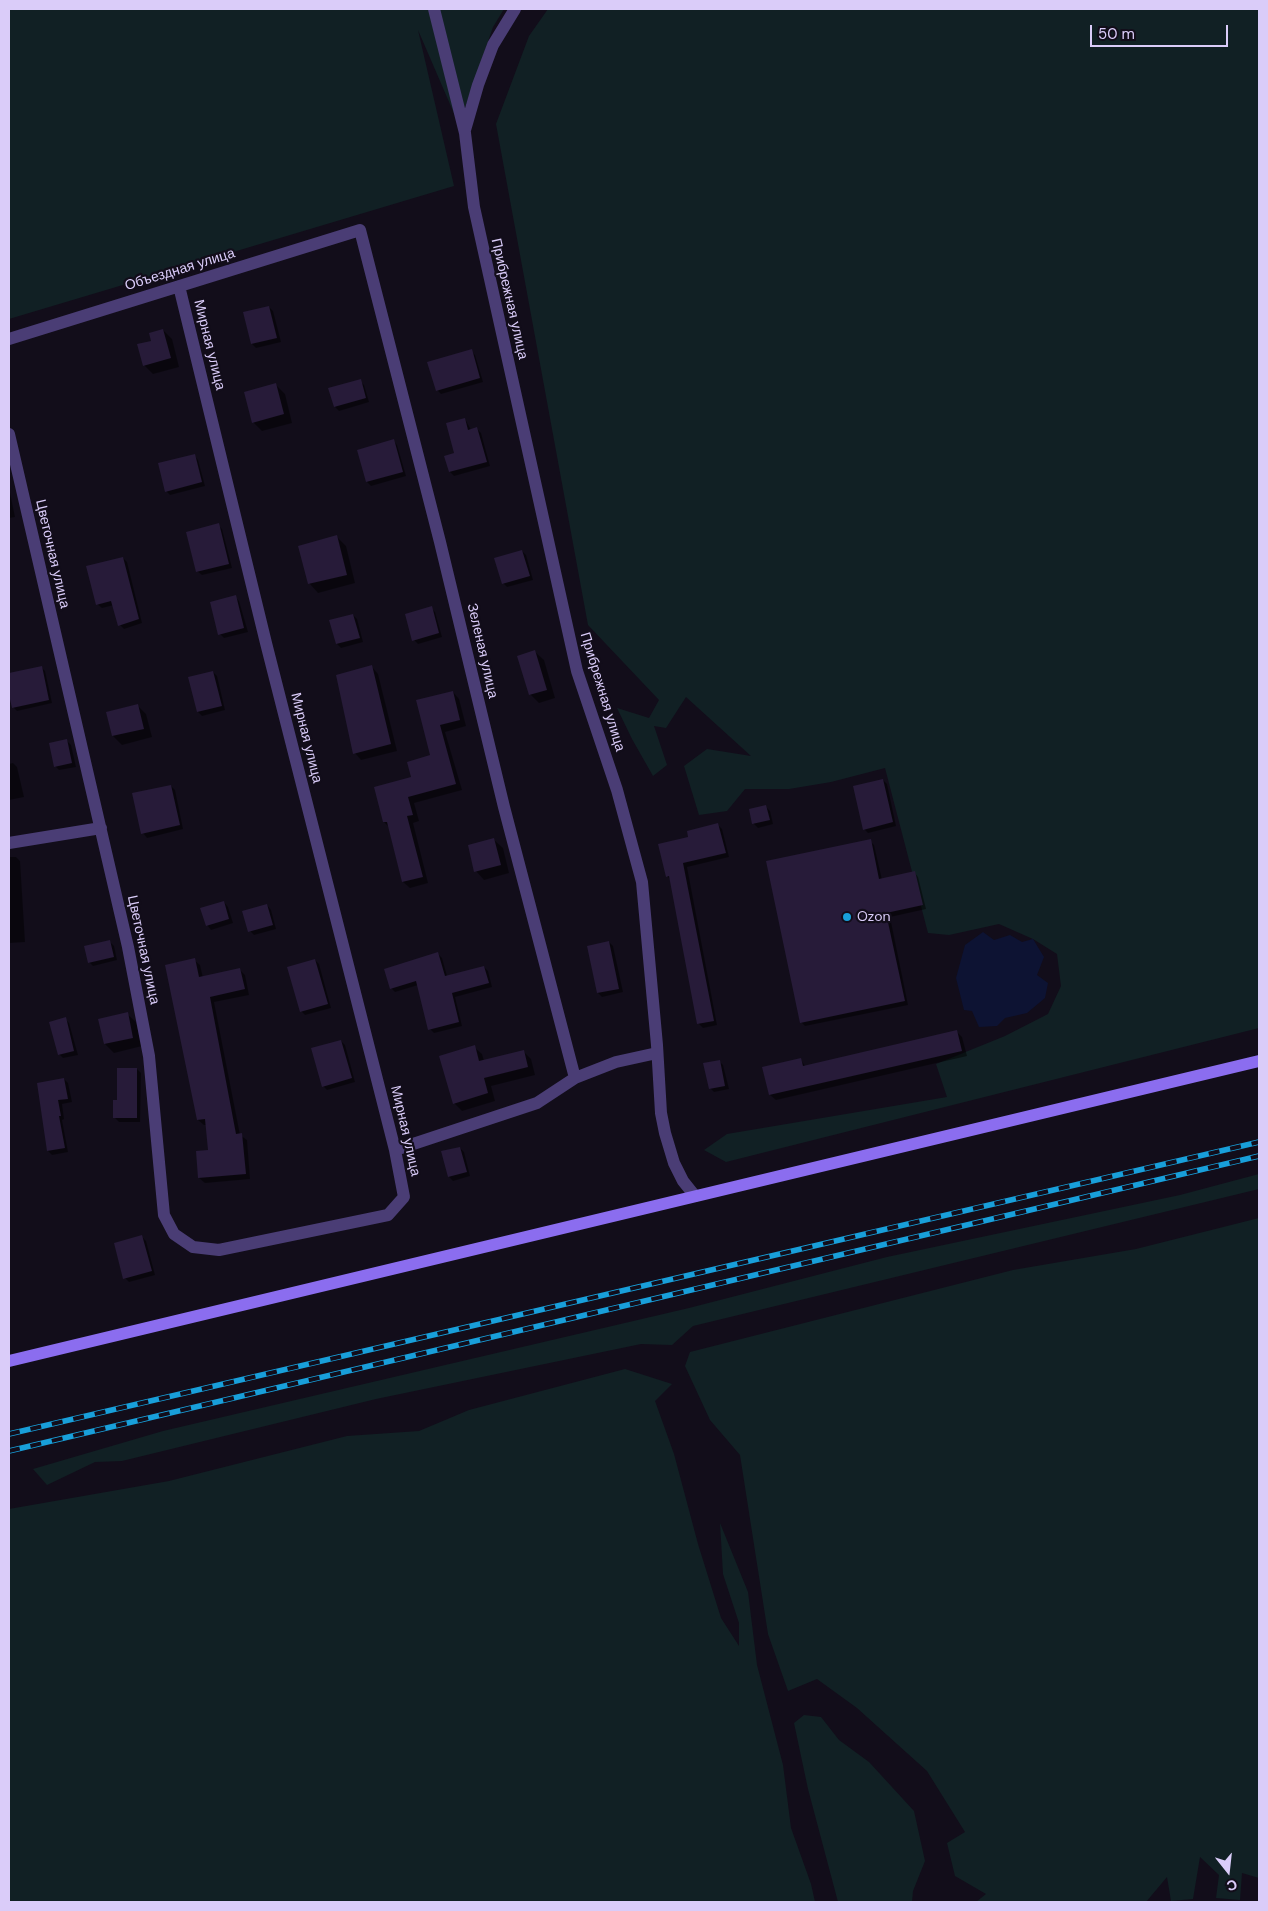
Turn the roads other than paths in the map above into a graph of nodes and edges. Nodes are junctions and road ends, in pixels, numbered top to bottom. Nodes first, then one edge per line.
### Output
1 (434, 9) edge
2 (515, 9) edge
3 (465, 133) junction
4 (360, 230) joint
5 (179, 286) junction
6 (9, 339) edge
7 (9, 434) edge
8 (101, 828) junction
9 (9, 843) edge
10 (657, 1054) junction
11 (1259, 1061) edge
12 (575, 1078) junction
13 (395, 1150) junction
14 (695, 1196) junction
15 (404, 1197) joint
16 (9, 1361) edge

1 - 3 street
2 - 3 street
3 - 10 street, Прибрежная улица
4 - 5 street, Объездная улица
4 - 12 street, Зеленая улица
5 - 6 street, Объездная улица
5 - 13 street, Мирная улица
7 - 8 street, Цветочная улица
8 - 9 street
8 - 15 street, Цветочная улица
10 - 12 street
10 - 14 street, Прибрежная улица
11 - 14 street
12 - 13 street
13 - 15 street, Мирная улица
14 - 16 street

